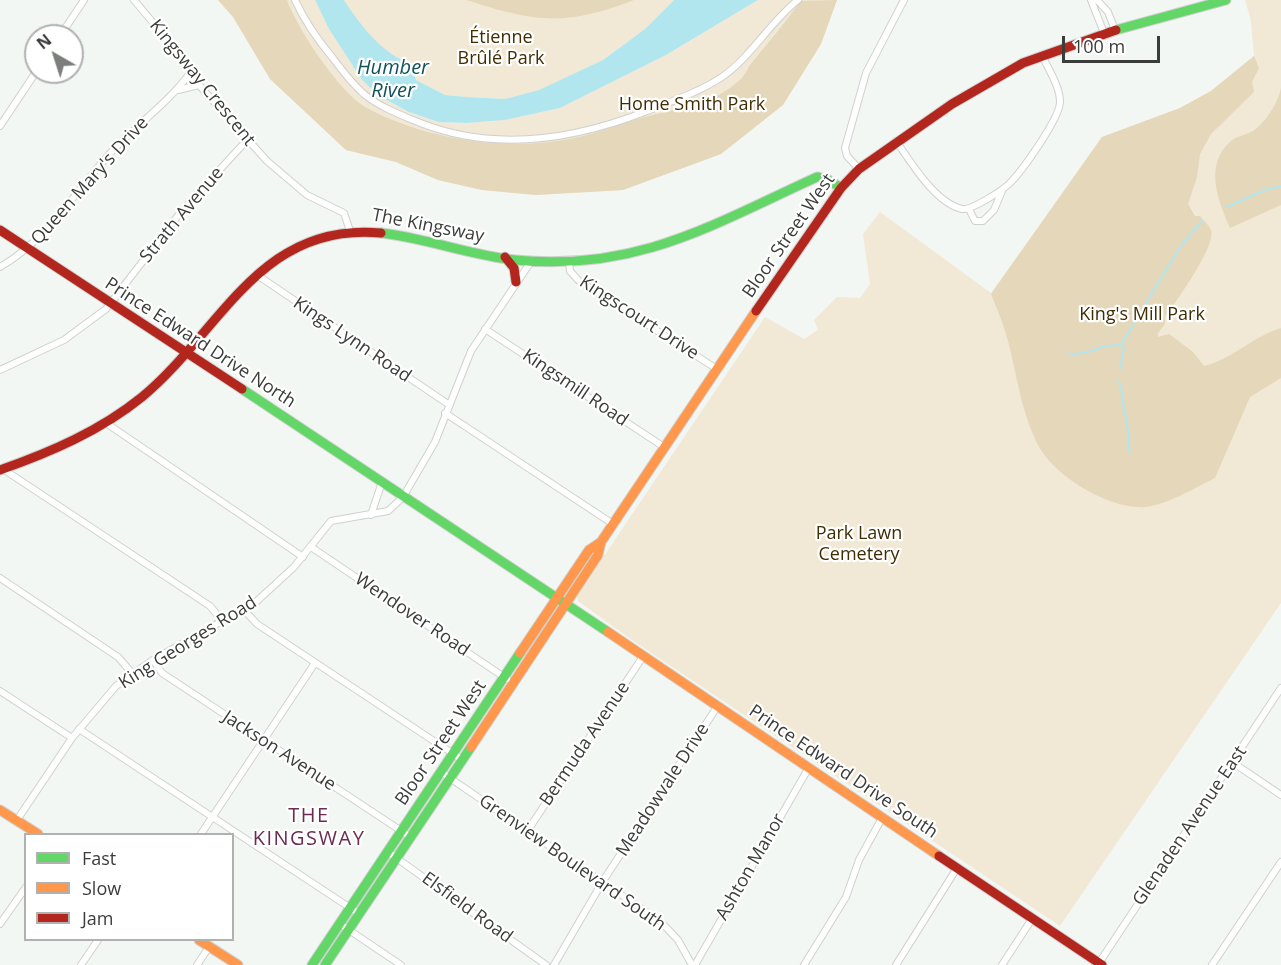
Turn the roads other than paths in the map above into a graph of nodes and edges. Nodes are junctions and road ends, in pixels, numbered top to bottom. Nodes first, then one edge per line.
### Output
1 (84, 0) edge
2 (134, 0) edge
3 (296, 0) edge
4 (798, 0) edge
5 (904, 0) edge
6 (1091, 0) edge
7 (1096, 0) edge
8 (1224, 1) edge
9 (68, 24) edge
10 (1115, 30) junction
11 (1104, 33) junction
12 (1042, 55) junction
13 (190, 73) junction
14 (28, 84) edge
15 (199, 85) junction
16 (177, 90) junction
17 (0, 126) edge
18 (247, 140) junction
19 (896, 141) junction
20 (859, 169) junction
21 (841, 188) junction
22 (1002, 190) junction
23 (969, 209) junction
24 (0, 230) edge
25 (350, 231) junction
26 (28, 249) junction
27 (505, 257) junction
28 (532, 260) junction
29 (568, 262) junction
30 (0, 267) edge
31 (257, 275) junction
32 (516, 282) junction
33 (111, 304) junction
34 (485, 329) junction
35 (186, 352) junction
36 (717, 369) junction
37 (0, 370) edge
38 (448, 404) junction
39 (445, 413) junction
40 (106, 423) junction
41 (664, 447) junction
42 (1, 469) edge
43 (382, 482) junction
44 (403, 496) junction
45 (371, 515) junction
46 (613, 524) junction
47 (601, 543) junction
48 (311, 547) junction
49 (303, 557) junction
50 (0, 578) edge
51 (557, 598) junction
52 (566, 604) junction
53 (244, 610) junction
54 (223, 622) junction
55 (642, 658) junction
56 (153, 660) junction
57 (315, 663) junction
58 (132, 673) junction
59 (509, 680) junction
60 (1281, 688) edge
61 (0, 691) edge
62 (717, 707) junction
63 (79, 729) junction
64 (72, 738) junction
65 (263, 741) junction
66 (457, 756) junction
67 (1232, 762) junction
68 (808, 769) junction
69 (445, 775) junction
70 (1281, 795) edge
71 (0, 810) edge
72 (213, 818) junction
73 (882, 818) junction
74 (17, 820) junction
75 (528, 830) junction
76 (36, 833) edge
77 (202, 833) edge
78 (405, 833) junction
79 (391, 854) junction
80 (1281, 862) edge
81 (957, 868) junction
82 (603, 881) junction
83 (24, 890) edge
84 (354, 910) junction
85 (1032, 919) junction
86 (0, 924) edge
87 (344, 927) junction
88 (97, 941) edge
89 (202, 941) edge
90 (209, 946) junction
91 (1100, 964) edge
92 (81, 965) edge
93 (197, 965) edge
94 (238, 965) edge
95 (312, 965) edge
96 (325, 965) edge
97 (401, 965) edge
98 (546, 965) edge
99 (554, 965) edge
100 (693, 965) edge
101 (804, 965) edge
102 (896, 965) edge
103 (1002, 965) edge
104 (1212, 965) edge

1 - 9 street
2 - 13 street, Kingsway Crescent
3 - 4 street
5 - 20 street
6 - 11 street
7 - 10 street
8 - 10 street, Bloor Street West
10 - 11 street, Bloor Street West
11 - 12 street, Bloor Street West
12 - 19 street, Bloor Street West
12 - 22 street
13 - 15 street, Kingsway Crescent
13 - 16 street, Queen Mary's Drive
14 - 17 street
15 - 16 street
15 - 18 street, Kingsway Crescent
16 - 26 street, Queen Mary's Drive
18 - 25 street, Kingsway Crescent
18 - 33 street, Strath Avenue
19 - 20 street, Bloor Street West
19 - 23 street
20 - 21 street, Bloor Street West
21 - 29 street, The Kingsway
21 - 36 street, Bloor Street West
22 - 23 street
22 - 23 street
24 - 26 street, Prince Edward Drive North
25 - 27 street, The Kingsway
25 - 31 street, The Kingsway
26 - 30 street, Queen Mary's Drive
26 - 33 street, Prince Edward Drive North
27 - 28 street, The Kingsway
27 - 32 street
28 - 29 street, The Kingsway
28 - 32 street, King Georges Road
29 - 36 street, Kingscourt Drive
31 - 35 street, The Kingsway
31 - 38 street, Kings Lynn Road
32 - 34 street, King Georges Road
33 - 35 street, Prince Edward Drive North
33 - 37 street, Strath Avenue
34 - 38 street, King Georges Road
34 - 41 street, Kingsmill Road
35 - 40 street, The Kingsway
35 - 43 street, Prince Edward Drive North
36 - 41 street, Bloor Street West
38 - 39 street, King Georges Road
39 - 44 street, King Georges Road
39 - 46 street
40 - 42 street, The Kingsway
40 - 49 street
41 - 46 street, Bloor Street West
42 - 54 street
43 - 44 street, Prince Edward Drive North
43 - 45 street
44 - 45 street, King Georges Road
44 - 51 street, Prince Edward Drive North
45 - 48 street, King Georges Road
46 - 47 street, Bloor Street West
47 - 51 street, Bloor Street West
47 - 52 street, Bloor Street West
48 - 49 street, King Georges Road
48 - 59 street, Wendover Road
49 - 53 street, King Georges Road
50 - 58 street
51 - 52 street, Prince Edward Drive North
51 - 59 street, Bloor Street West
52 - 55 street, Prince Edward Drive South
52 - 59 street, Bloor Street West
53 - 54 street, King Georges Road
53 - 57 street
54 - 56 street, King Georges Road
55 - 62 street, Prince Edward Drive South
55 - 75 street, Bermuda Avenue
56 - 58 street, King Georges Road
56 - 65 street, Jackson Avenue
57 - 65 street
57 - 66 street
58 - 63 street, King Georges Road
59 - 66 street, Bloor Street West
60 - 67 street, Glenaden Avenue East
61 - 64 street
62 - 68 street, Prince Edward Drive South
62 - 82 street, Meadowvale Drive
63 - 64 street, King Georges Road
63 - 72 street
64 - 74 street, King Georges Road
65 - 72 street
65 - 78 street, Jackson Avenue
66 - 69 street, Bloor Street West
67 - 70 street
67 - 91 street, Glenaden Avenue East
68 - 73 street, Prince Edward Drive South
68 - 100 street, Ashton Manor
69 - 75 street, Grenview Boulevard South
69 - 78 street, Bloor Street West
71 - 74 street
72 - 77 street
72 - 84 street
73 - 81 street, Prince Edward Drive South
73 - 101 street
74 - 76 street
75 - 82 street, Grenview Boulevard South
78 - 79 street, Bloor Street West
79 - 84 street, Bloor Street West
79 - 98 street, Elsfield Road
80 - 104 street
81 - 85 street, Prince Edward Drive South
81 - 102 street
82 - 99 street, Meadowvale Drive
82 - 100 street, Grenview Boulevard South
83 - 86 street
84 - 87 street, Bloor Street West
85 - 91 street, Prince Edward Drive South
85 - 103 street
87 - 95 street, Bloor Street West
87 - 96 street, Bloor Street West
87 - 97 street
88 - 92 street
89 - 90 street
90 - 93 street
90 - 94 street

